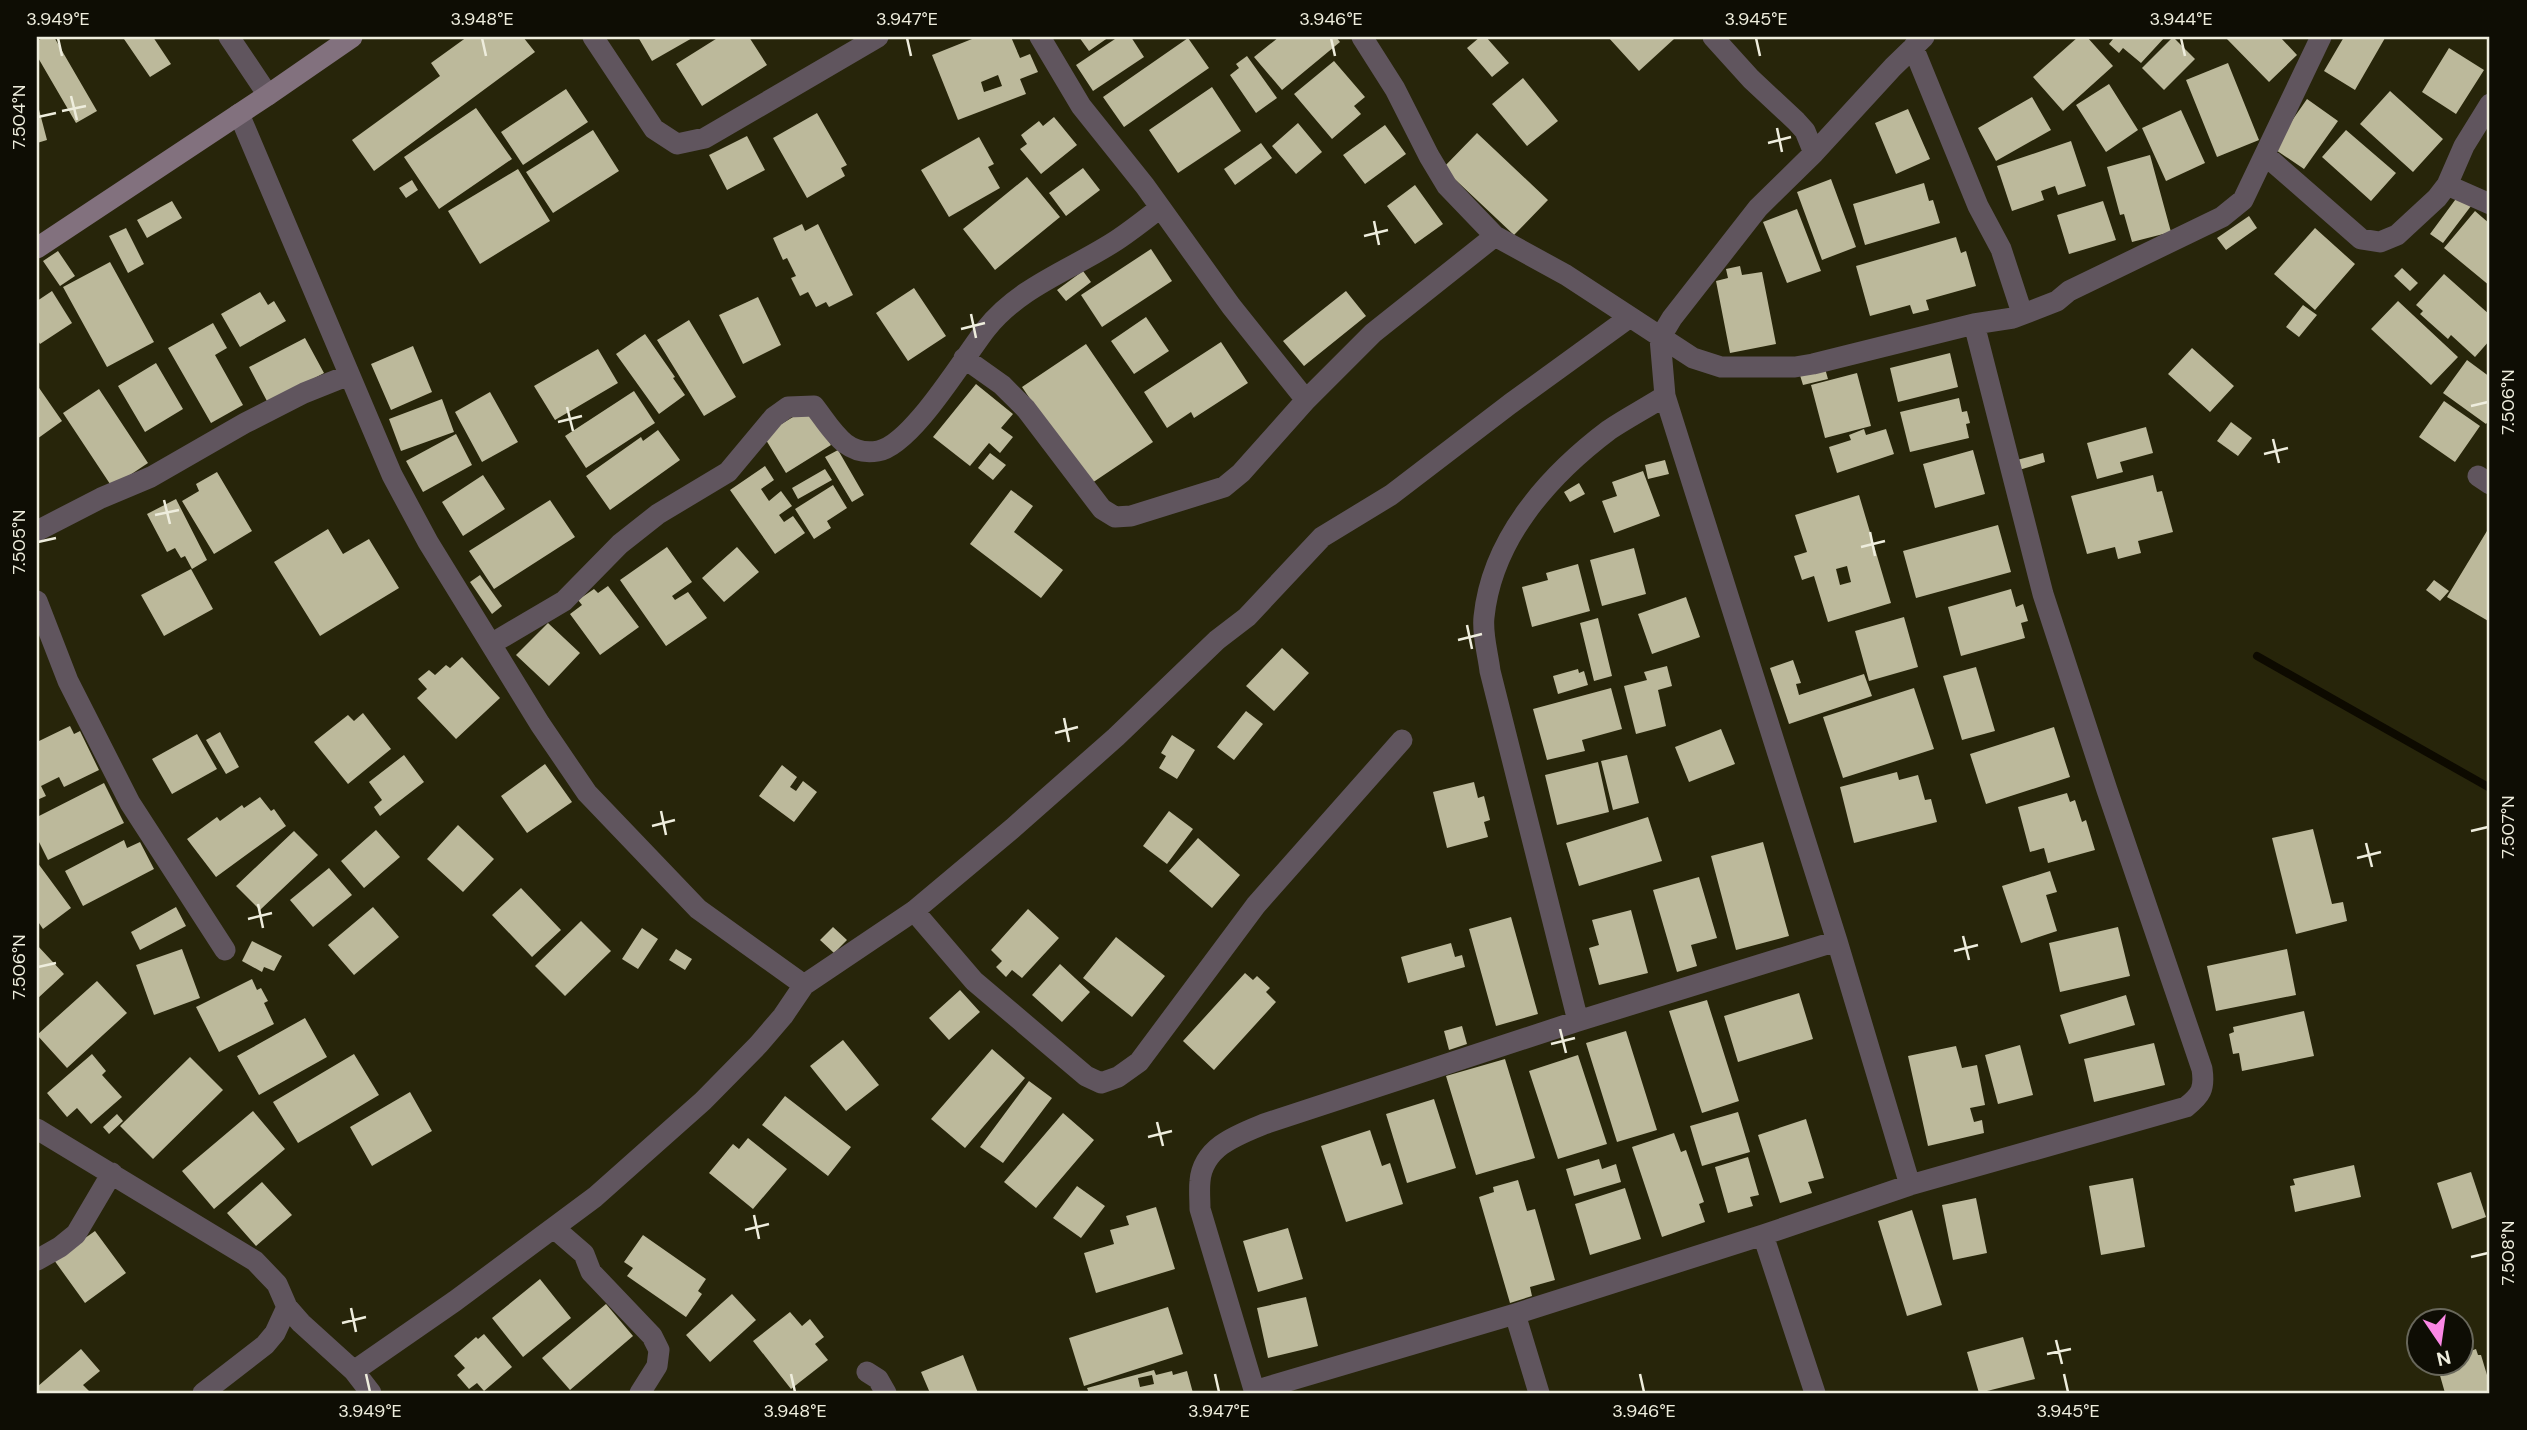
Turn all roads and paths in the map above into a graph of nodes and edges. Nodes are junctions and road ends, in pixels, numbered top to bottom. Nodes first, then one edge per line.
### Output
1 (229, 37) edge
2 (352, 37) edge
3 (593, 37) edge
4 (878, 37) edge
5 (1040, 37) edge
6 (1362, 37) edge
7 (1713, 37) edge
8 (2321, 37) edge
9 (1917, 41) edge
10 (268, 95) junction
11 (2490, 104) edge
12 (239, 114) junction
13 (1814, 153) junction
14 (2265, 155) junction
15 (2447, 185) junction
16 (2490, 204) edge
17 (1160, 208) junction
18 (1495, 236) junction
19 (37, 248) edge
20 (2022, 313) junction
21 (1630, 317) junction
22 (1974, 324) junction
23 (1660, 338) junction
24 (964, 358) junction
25 (349, 375) junction
26 (1665, 396) junction
27 (1306, 400) junction
28 (37, 531) edge
29 (37, 601) edge
30 (491, 644) junction
31 (1402, 740) dead end
32 (914, 911) junction
33 (1837, 941) junction
34 (225, 950) dead end
35 (804, 985) junction
36 (1578, 1021) junction
37 (37, 1129) edge
38 (113, 1173) junction
39 (1910, 1185) junction
40 (554, 1228) junction
41 (1763, 1235) junction
42 (37, 1260) edge
43 (287, 1307) junction
44 (1515, 1314) junction
45 (354, 1371) junction
46 (867, 1372) dead end
47 (1254, 1392) edge
48 (203, 1393) edge
49 (371, 1393) edge
50 (640, 1393) edge
51 (886, 1393) edge
52 (1539, 1393) edge
53 (1815, 1393) edge

1 - 10 street
2 - 10 main road
3 - 4 street
5 - 17 street
6 - 18 street
7 - 13 street
8 - 14 street
9 - 13 street
9 - 20 street
10 - 12 main road
11 - 15 street
12 - 19 main road
12 - 25 street
13 - 23 street
14 - 15 street
14 - 20 street
15 - 16 street
17 - 24 street
17 - 27 street
18 - 21 street
18 - 27 street
20 - 22 street
21 - 23 street
21 - 32 street
22 - 23 street
22 - 39 street
23 - 26 street
24 - 27 street
24 - 30 street
25 - 28 street
25 - 30 street
26 - 33 street
26 - 36 street
29 - 34 street
30 - 35 street
31 - 32 street
32 - 35 street
33 - 36 street
33 - 39 street
35 - 40 street
36 - 47 street
37 - 38 street
38 - 42 street
38 - 43 street
39 - 41 street
40 - 45 street
40 - 50 street
41 - 44 street
41 - 53 street
43 - 45 street
43 - 48 street
44 - 47 street
44 - 52 street
45 - 49 street
46 - 51 street

